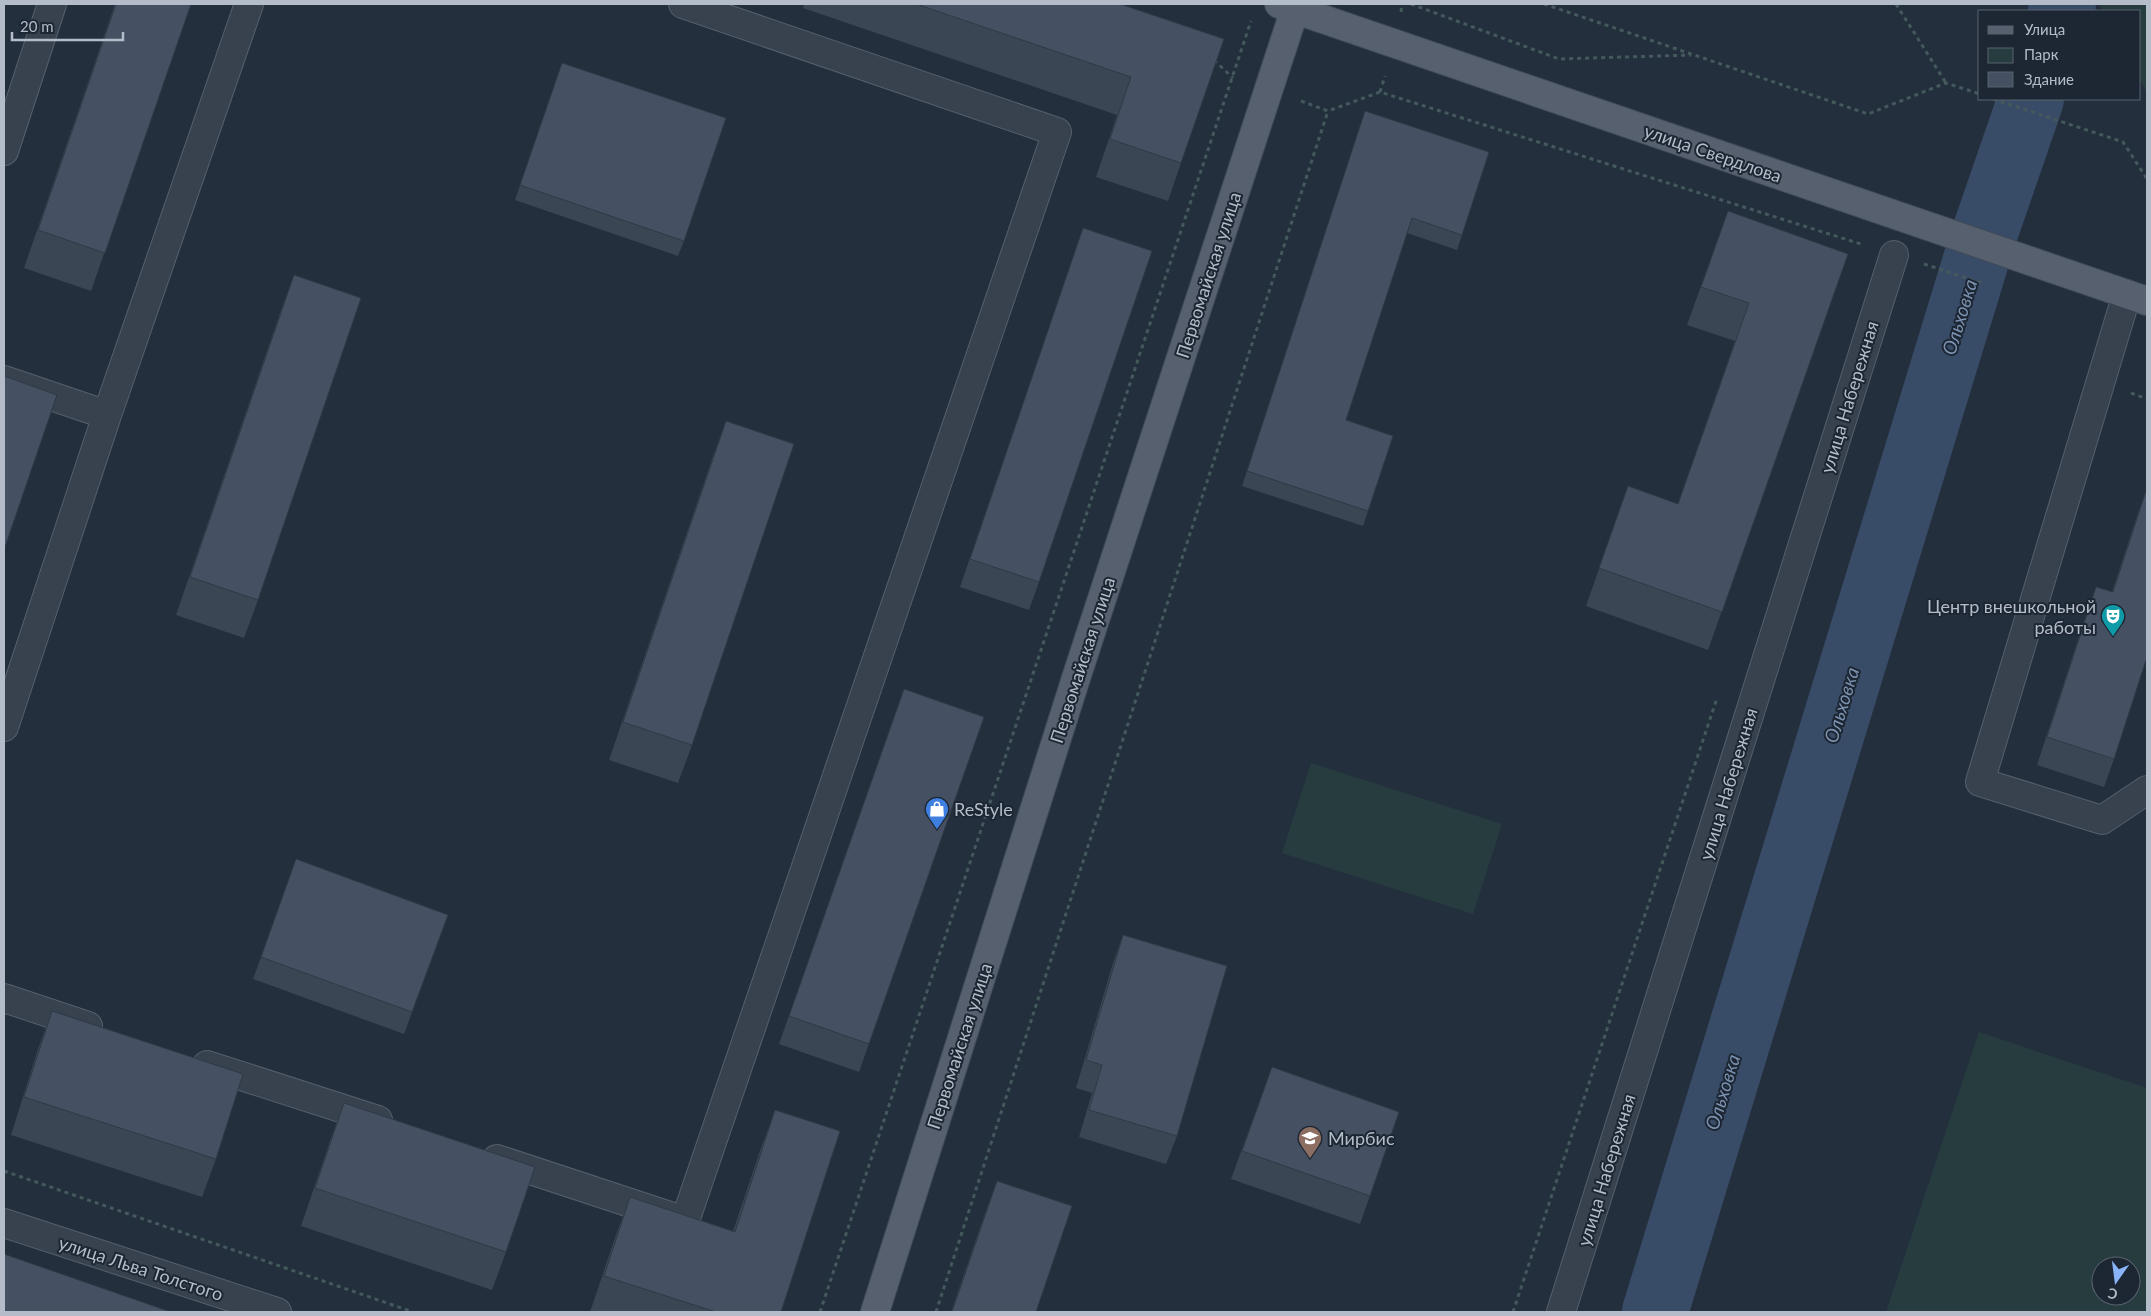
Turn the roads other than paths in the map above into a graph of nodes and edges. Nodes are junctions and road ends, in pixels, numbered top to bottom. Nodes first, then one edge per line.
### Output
1 (52, 4) edge
2 (249, 4) edge
3 (684, 4) edge
4 (1287, 6) edge
5 (4, 151) edge
6 (1894, 255) road end
7 (2137, 297) edge
8 (4, 380) edge
9 (107, 415) junction
10 (4, 727) edge
11 (2147, 790) edge
12 (4, 998) edge
13 (108, 1032) edge
14 (184, 1057) edge
15 (401, 1128) edge
16 (477, 1153) edge
17 (4, 1223) edge
18 (229, 1305) edge
19 (278, 1312) edge
20 (875, 1312) edge
21 (1561, 1312) edge

1 - 5 street
2 - 9 street
3 - 16 street
4 - 7 main road, улица Свердлова
4 - 20 main road, Первомайская улица
6 - 21 street, улица Набережная
7 - 11 street
8 - 9 street
9 - 10 street
12 - 13 street
14 - 15 street
17 - 18 street, улица Льва Толстого
18 - 19 street, улица Льва Толстого

